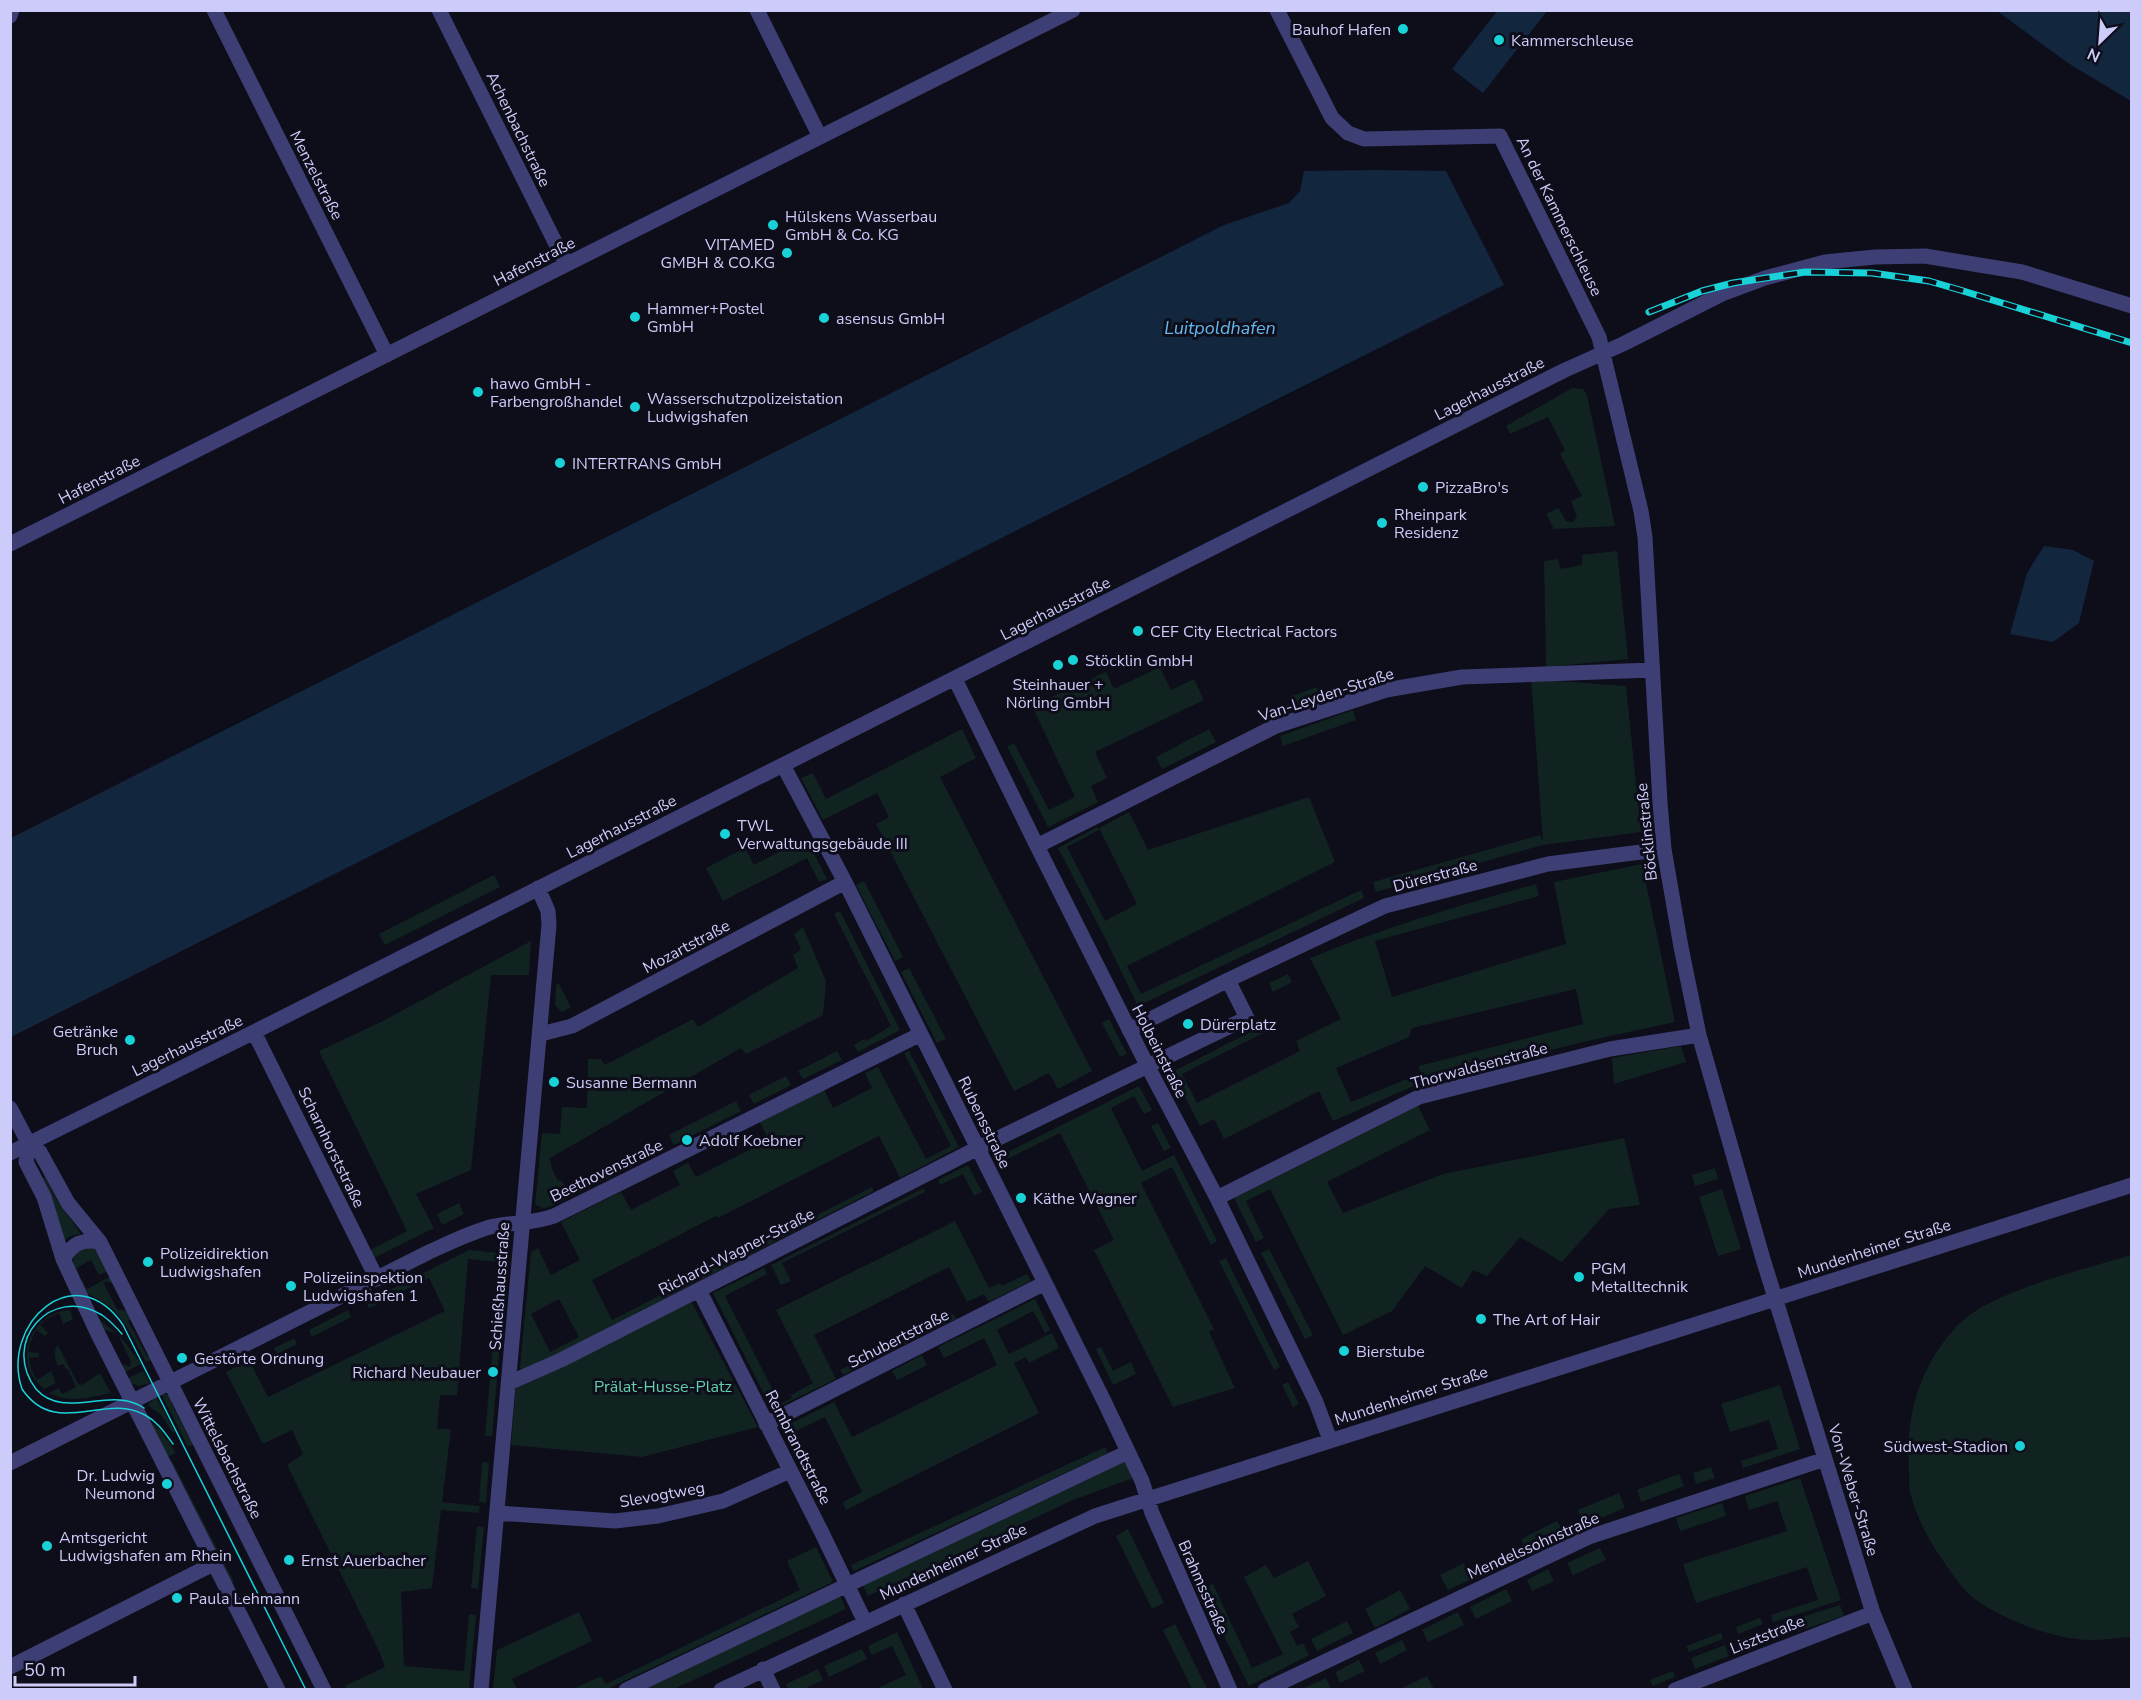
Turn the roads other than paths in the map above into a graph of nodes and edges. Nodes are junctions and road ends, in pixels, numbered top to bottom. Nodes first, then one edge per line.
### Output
1 (12, 10) edge
2 (214, 10) edge
3 (439, 10) edge
4 (757, 10) edge
5 (1073, 10) edge
6 (1277, 10) edge
7 (10, 16) edge
8 (820, 137) junction
9 (566, 264) junction
10 (2132, 306) edge
11 (1604, 353) junction
12 (387, 355) junction
13 (10, 544) edge
14 (1652, 670) junction
15 (956, 679) junction
16 (783, 765) junction
17 (1036, 846) junction
18 (1664, 849) junction
19 (845, 882) junction
20 (538, 888) junction
21 (1228, 980) junction
22 (1129, 1030) junction
23 (254, 1032) junction
24 (541, 1034) junction
25 (921, 1034) junction
26 (1699, 1035) junction
27 (1148, 1067) junction
28 (10, 1108) edge
29 (29, 1144) junction
30 (978, 1148) junction
31 (10, 1153) edge
32 (2132, 1185) edge
33 (1217, 1198) junction
34 (522, 1223) junction
35 (100, 1242) junction
36 (63, 1259) junction
37 (377, 1279) junction
38 (1045, 1283) junction
39 (699, 1290) junction
40 (1775, 1298) junction
41 (171, 1382) junction
42 (509, 1383) junction
43 (132, 1402) junction
44 (766, 1424) junction
45 (1330, 1440) junction
46 (1128, 1452) junction
47 (1825, 1459) junction
48 (10, 1463) edge
49 (790, 1472) junction
50 (1148, 1498) junction
51 (497, 1513) junction
52 (213, 1564) junction
53 (848, 1584) junction
54 (904, 1604) junction
55 (1873, 1612) junction
56 (865, 1622) junction
57 (10, 1667) edge
58 (763, 1669) junction
59 (278, 1689) edge
60 (324, 1689) edge
61 (482, 1689) edge
62 (626, 1689) edge
63 (721, 1689) edge
64 (773, 1689) edge
65 (945, 1689) edge
66 (1230, 1689) edge
67 (1265, 1689) edge
68 (1675, 1689) edge
69 (1905, 1689) edge

1 - 7 street
2 - 12 street, Menzelstraße
3 - 9 street, Achenbachstraße
4 - 8 street
5 - 8 street, Hafenstraße
6 - 11 street, An der Kammerschleuse
8 - 9 street, Hafenstraße
9 - 12 street, Hafenstraße
10 - 11 street, Lagerhausstraße
11 - 14 street, Böcklinstraße
11 - 15 street, Lagerhausstraße
12 - 13 street, Hafenstraße
14 - 17 street, Van-Leyden-Straße
14 - 18 street, Böcklinstraße
15 - 16 street, Lagerhausstraße
15 - 17 street, Holbeinstraße
16 - 19 street, Rubensstraße
16 - 20 street, Lagerhausstraße
17 - 22 street, Holbeinstraße
18 - 21 street, Dürerstraße
18 - 26 street, Böcklinstraße
19 - 24 street, Mozartstraße
19 - 25 street, Rubensstraße
20 - 23 street, Lagerhausstraße
20 - 24 street, Schießhausstraße
21 - 22 street, Dürerstraße
21 - 27 street
22 - 27 street, Holbeinstraße
23 - 29 street, Lagerhausstraße
23 - 37 street, Scharnhorststraße
24 - 34 street, Schießhausstraße
25 - 30 street, Rubensstraße
25 - 34 street, Beethovenstraße
26 - 33 street, Thorwaldsenstraße
26 - 40 street, Böcklinstraße
27 - 30 street
27 - 33 street, Holbeinstraße
28 - 29 street
29 - 31 street, Lagerhausstraße
29 - 35 street, Wittelsbachstraße
29 - 36 street
30 - 38 street, Rubensstraße
30 - 39 street, Richard-Wagner-Straße
32 - 40 street, Mundenheimer Straße
33 - 45 street, Holbeinstraße
34 - 37 street, Beethovenstraße
34 - 42 street, Schießhausstraße
35 - 36 street
35 - 41 street, Wittelsbachstraße
36 - 43 street
37 - 41 street, Beethovenstraße
38 - 44 street, Schubertstraße
38 - 46 street, Rubensstraße
39 - 42 street, Richard-Wagner-Straße
39 - 44 street, Rembrandtstraße
40 - 45 street, Mundenheimer Straße
40 - 47 street, Von-Weber-Straße
41 - 43 street, Beethovenstraße
41 - 60 street, Wittelsbachstraße
42 - 51 street, Schießhausstraße
43 - 48 street, Beethovenstraße
43 - 52 street
44 - 49 street, Rembrandtstraße
45 - 50 street, Mundenheimer Straße
46 - 50 street, Rubensstraße
46 - 53 street, Mundenheimer Straße
47 - 55 street, Von-Weber-Straße
47 - 67 street, Mendelssohnstraße
49 - 51 street, Slevogtweg
49 - 53 street, Rembrandtstraße
50 - 54 street, Mundenheimer Straße
50 - 66 street, Brahmsstraße
51 - 61 street, Schießhausstraße
52 - 57 street
52 - 59 street
53 - 56 street, Rembrandtstraße
53 - 62 street, Mundenheimer Straße
54 - 56 street, Mundenheimer Straße
54 - 65 street
55 - 68 street, Lisztstraße
55 - 69 street, Von-Weber-Straße
56 - 58 street, Mundenheimer Straße
58 - 63 street, Mundenheimer Straße
58 - 64 street

